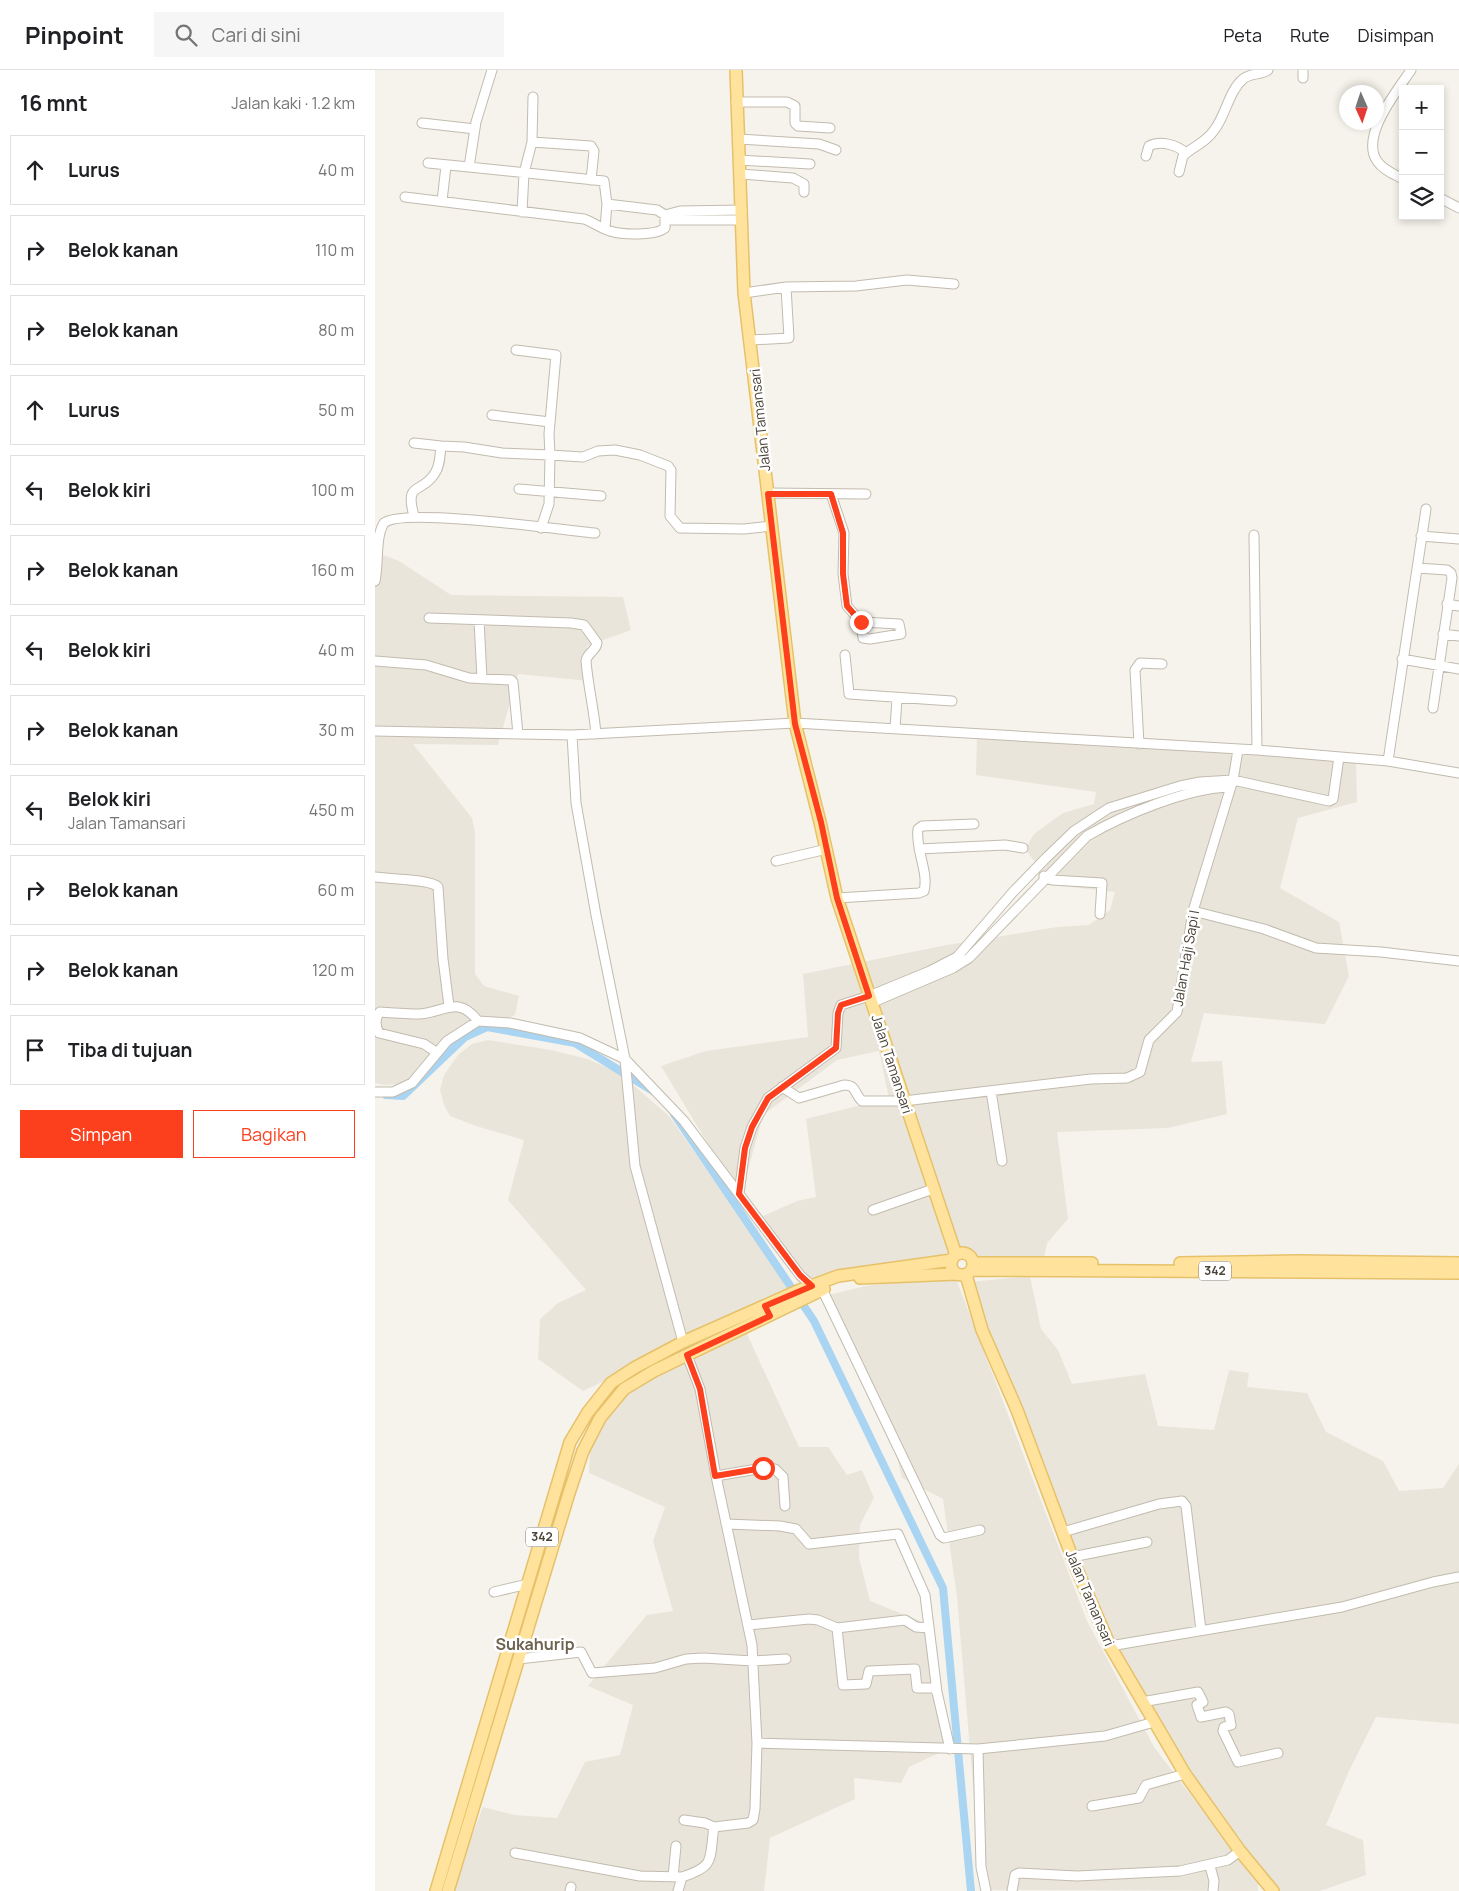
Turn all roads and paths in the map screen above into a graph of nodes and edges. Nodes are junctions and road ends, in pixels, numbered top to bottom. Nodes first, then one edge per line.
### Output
1 (492, 70) edge
2 (736, 70) edge
3 (1240, 70) edge
4 (1268, 70) edge
5 (1411, 70) edge
6 (1240, 82) junction
7 (533, 97) dead end
8 (736, 102) junction
9 (422, 123) dead end
10 (830, 128) dead end
11 (475, 129) junction
12 (738, 139) junction
13 (532, 142) junction
14 (836, 150) dead end
15 (1186, 153) junction
16 (1146, 156) dead end
17 (739, 160) junction
18 (428, 163) dead end
19 (810, 164) dead end
20 (446, 166) junction
21 (469, 167) junction
22 (1179, 172) dead end
23 (524, 174) junction
24 (741, 174) junction
25 (1399, 177) edge
26 (591, 180) junction
27 (804, 192) dead end
28 (405, 197) dead end
29 (1444, 200) edge
30 (442, 201) junction
31 (607, 204) junction
32 (1459, 208) edge
33 (522, 212) junction
34 (742, 215) junction
35 (665, 217) junction
36 (605, 228) junction
37 (954, 284) dead end
38 (786, 287) junction
39 (744, 293) junction
40 (751, 340) junction
41 (516, 350) dead end
42 (492, 415) dead end
43 (551, 422) junction
44 (414, 444) dead end
45 (441, 446) junction
46 (550, 455) junction
47 (519, 488) dead end
48 (551, 492) junction
49 (768, 494) junction
50 (831, 494) junction
51 (866, 494) dead end
52 (601, 496) dead end
53 (1425, 509) dead end
54 (414, 516) junction
55 (772, 526) junction
56 (541, 528) junction
57 (595, 533) dead end
58 (1254, 534) dead end
59 (1421, 536) junction
60 (1459, 539) edge
61 (1417, 568) junction
62 (375, 581) edge
63 (1447, 604) junction
64 (1459, 606) edge
65 (429, 618) dead end
66 (479, 620) junction
67 (861, 622) dead end
68 (1443, 634) junction
69 (1459, 636) edge
70 (845, 656) dead end
71 (1402, 659) junction
72 (375, 661) edge
73 (1162, 664) dead end
74 (1439, 666) junction
75 (1459, 669) edge
76 (482, 679) junction
77 (897, 698) junction
78 (951, 700) dead end
79 (1433, 708) dead end
80 (795, 724) junction
81 (895, 729) junction
82 (375, 731) edge
83 (518, 734) junction
84 (596, 734) junction
85 (572, 735) junction
86 (1139, 744) junction
87 (1238, 750) junction
88 (1257, 750) junction
89 (1339, 757) junction
90 (1389, 760) junction
91 (1459, 773) edge
92 (1231, 783) junction
93 (974, 824) dead end
94 (1023, 848) dead end
95 (827, 849) junction
96 (919, 849) junction
97 (776, 861) dead end
98 (1040, 865) junction
99 (375, 878) edge
100 (1045, 878) junction
101 (837, 898) junction
102 (1193, 911) junction
103 (1100, 914) dead end
104 (1459, 961) edge
105 (871, 1000) junction
106 (449, 1006) junction
107 (375, 1020) edge
108 (478, 1021) junction
109 (436, 1052) junction
110 (626, 1062) junction
111 (782, 1088) junction
112 (991, 1091) junction
113 (375, 1092) edge
114 (904, 1101) junction
115 (1002, 1161) dead end
116 (933, 1189) junction
117 (739, 1194) junction
118 (873, 1210) dead end
119 (954, 1257) junction
120 (1459, 1263) edge
121 (1408, 1267) junction
122 (967, 1270) junction
123 (1459, 1273) edge
124 (814, 1289) junction
125 (768, 1311) junction
126 (683, 1342) junction
127 (687, 1355) junction
128 (611, 1383) junction
129 (622, 1392) junction
130 (715, 1476) junction
131 (785, 1506) dead end
132 (549, 1516) junction
133 (561, 1519) junction
134 (726, 1524) junction
135 (980, 1530) dead end
136 (1063, 1532) junction
137 (1147, 1542) dead end
138 (1072, 1558) junction
139 (1459, 1578) edge
140 (529, 1584) junction
141 (494, 1592) dead end
142 (748, 1624) junction
143 (837, 1628) junction
144 (929, 1628) junction
145 (1201, 1630) junction
146 (1110, 1646) junction
147 (519, 1659) junction
148 (786, 1659) dead end
149 (753, 1661) junction
150 (509, 1670) junction
151 (937, 1692) junction
152 (1142, 1702) junction
153 (1154, 1722) junction
154 (757, 1743) junction
155 (952, 1749) junction
156 (978, 1749) junction
157 (1279, 1753) dead end
158 (1185, 1774) junction
159 (1092, 1806) dead end
160 (683, 1820) dead end
161 (713, 1827) junction
162 (677, 1846) dead end
163 (1240, 1850) junction
164 (515, 1853) dead end
165 (1210, 1866) junction
166 (677, 1877) junction
167 (1270, 1889) edge
168 (436, 1891) edge
169 (448, 1891) edge
170 (678, 1891) edge
171 (986, 1891) edge
172 (1012, 1891) edge
173 (1213, 1891) edge

1 - 11 street
2 - 8 main road, Jalan Tamansari
3 - 6 street
4 - 6 street
5 - 25 street
6 - 15 street
7 - 13 street
8 - 10 street
8 - 12 main road, Jalan Tamansari
9 - 11 street
11 - 21 street
12 - 14 street
12 - 17 main road, Jalan Tamansari
13 - 23 street
13 - 26 street
15 - 16 street
15 - 22 street
17 - 19 street
17 - 24 main road, Jalan Tamansari
18 - 20 street
20 - 21 street
20 - 30 street
21 - 23 street
23 - 26 street
23 - 33 street
24 - 27 street
24 - 34 main road, Jalan Tamansari
26 - 31 street
28 - 30 street
29 - 32 street
30 - 33 street
31 - 35 street
31 - 36 street
33 - 36 street
34 - 35 street
34 - 39 main road, Jalan Tamansari
35 - 36 street
37 - 38 street
38 - 39 street
38 - 40 street
39 - 40 main road, Jalan Tamansari
40 - 49 main road, Jalan Tamansari
41 - 43 street
42 - 43 street
43 - 46 street
44 - 45 street
45 - 46 street
45 - 54 street
46 - 48 street
46 - 55 street
47 - 48 street
48 - 52 street
48 - 56 street
49 - 50 street
49 - 55 main road, Jalan Tamansari
50 - 51 street
50 - 67 street
53 - 59 street
54 - 56 street
54 - 62 street
55 - 80 main road, Jalan Tamansari
56 - 57 street
58 - 88 street
59 - 60 street
59 - 61 street
61 - 63 street
61 - 71 street
63 - 64 street
63 - 68 street
65 - 66 street
66 - 76 street
66 - 84 street
68 - 69 street
68 - 74 street
70 - 77 street
71 - 74 street
71 - 90 street
72 - 76 street
73 - 86 street
74 - 75 street
74 - 79 street
76 - 83 street
77 - 78 street
77 - 81 street
80 - 81 street
80 - 84 street
80 - 95 main road, Jalan Tamansari
81 - 86 street
82 - 83 street
83 - 85 street
84 - 85 street
85 - 110 street
86 - 87 street
87 - 88 street
87 - 92 street, Jalan Haji Sapi I
88 - 89 street
89 - 90 street
89 - 92 street
90 - 91 street
92 - 98 street
92 - 100 street
92 - 102 street, Jalan Haji Sapi I
93 - 96 street
94 - 96 street
95 - 97 street
95 - 101 main road, Jalan Tamansari
96 - 101 street
98 - 100 street
98 - 105 street
99 - 106 street
100 - 103 street
100 - 105 street
101 - 105 main road, Jalan Tamansari
102 - 104 street
102 - 112 street, Jalan Haji Sapi I
105 - 111 street
105 - 114 main road, Jalan Tamansari
106 - 107 street
106 - 108 street
107 - 109 street
108 - 109 street
108 - 110 street
109 - 113 street
110 - 117 street
110 - 126 street
111 - 114 street, Jalan Haji Sapi I
111 - 117 street
112 - 114 street, Jalan Haji Sapi I
112 - 115 street
114 - 116 main road, Jalan Tamansari
116 - 118 street
116 - 119 main road, Jalan Tamansari
117 - 124 street
119 - 122 main road, Jalan Tamansari
119 - 122 main road
119 - 124 main road, 342
120 - 121 main road, 342
121 - 122 main road, 342
121 - 123 main road, 342
122 - 124 main road, 342
122 - 136 main road, Jalan Tamansari
124 - 125 main road, 342
124 - 135 street
125 - 126 main road, 342
125 - 127 main road, 342
126 - 128 main road, 342
127 - 129 main road, 342
127 - 130 street
128 - 129 main road
128 - 132 main road, 342
129 - 133 main road, 342
130 - 131 street
130 - 134 street
132 - 133 main road
132 - 140 main road, 342
133 - 147 main road, 342
134 - 142 street
134 - 144 street
136 - 138 main road, Jalan Tamansari
136 - 145 street
137 - 138 street
138 - 146 main road, Jalan Tamansari
139 - 145 street
140 - 141 street
140 - 150 main road, 342
142 - 143 street
142 - 149 street
143 - 144 street
143 - 151 street
144 - 151 street
145 - 146 street
146 - 152 main road, Jalan Tamansari
147 - 149 street
147 - 150 main road, 342
148 - 149 street
149 - 154 street
150 - 168 main road, 342
150 - 169 main road, 342
151 - 155 street
152 - 153 main road, Jalan Tamansari
152 - 157 street
153 - 156 street
153 - 158 main road, Jalan Tamansari
154 - 155 street
154 - 161 street
155 - 156 street
156 - 171 street
158 - 159 street
158 - 163 main road, Jalan Tamansari
160 - 161 street
161 - 166 street
162 - 166 street
163 - 165 street
163 - 167 main road, Jalan Tamansari
164 - 166 street
165 - 172 street
165 - 173 street
166 - 170 street

